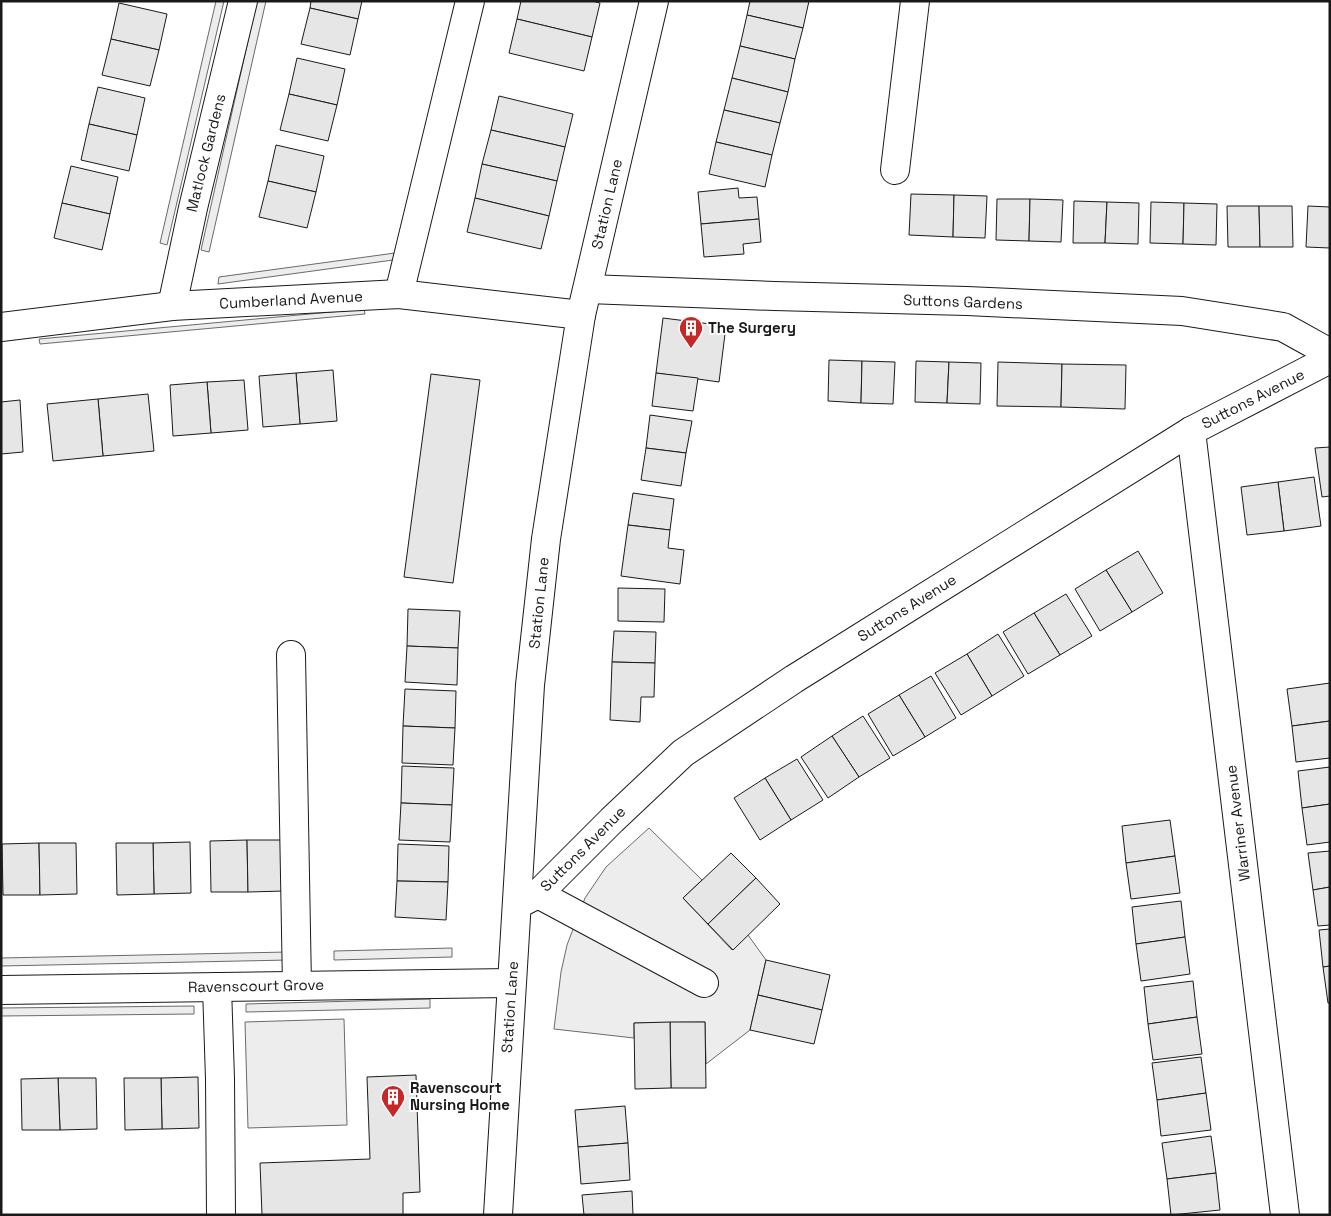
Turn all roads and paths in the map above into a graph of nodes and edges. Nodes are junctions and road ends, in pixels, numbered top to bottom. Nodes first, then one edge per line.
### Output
1 (243, 1) edge
2 (470, 1) edge
3 (654, 1) edge
4 (915, 1) edge
5 (895, 170) dead end
6 (588, 289) junction
7 (399, 294) junction
8 (172, 306) junction
9 (581, 315) junction
10 (1, 327) edge
11 (1330, 353) edge
12 (1330, 359) edge
13 (1191, 431) junction
14 (291, 655) dead end
15 (528, 899) junction
16 (511, 983) junction
17 (704, 983) dead end
18 (297, 986) junction
19 (217, 987) junction
20 (1, 990) edge
21 (222, 1215) edge
22 (498, 1215) edge
23 (1285, 1215) edge

1 - 8 street, Matlock Gardens
2 - 7 street
3 - 6 street, Station Lane
4 - 5 street
6 - 9 street, Station Lane
6 - 11 street, Suttons Gardens
7 - 8 street, Cumberland Avenue
7 - 9 street, Cumberland Avenue
8 - 10 street, Cumberland Avenue
9 - 15 street, Station Lane
12 - 13 street, Suttons Avenue
13 - 15 street, Suttons Avenue
13 - 23 street, Warriner Avenue
14 - 18 street
15 - 16 street, Station Lane
15 - 17 street
16 - 18 street, Ravenscourt Grove
16 - 22 street, Station Lane
18 - 19 street, Ravenscourt Grove
19 - 20 street, Ravenscourt Grove
19 - 21 street

